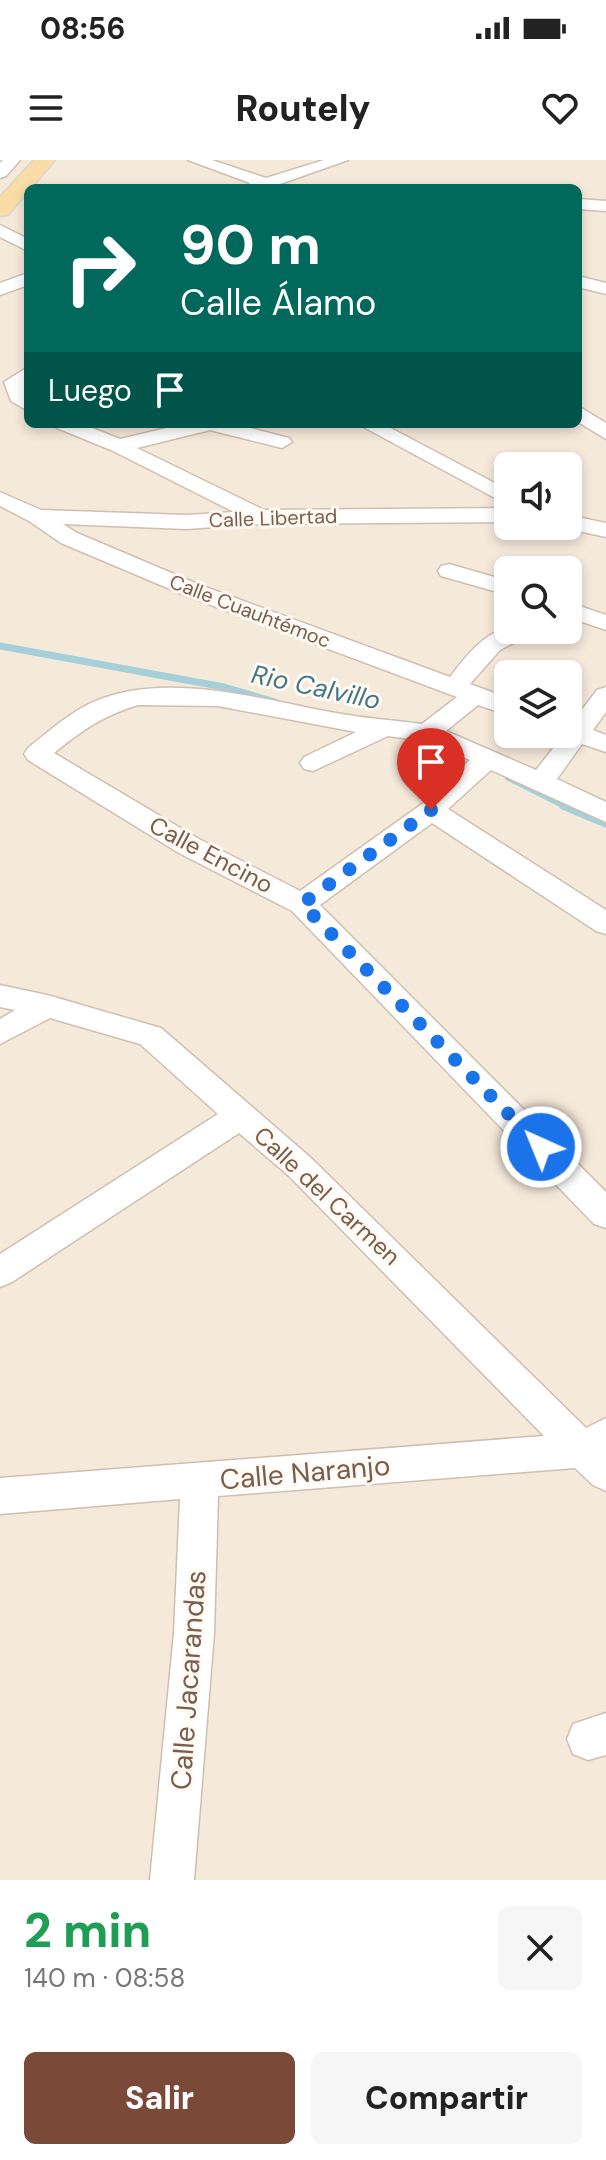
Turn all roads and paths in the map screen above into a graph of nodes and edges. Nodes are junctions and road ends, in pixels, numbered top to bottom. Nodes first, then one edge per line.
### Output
1 (12, 160) edge
2 (45, 160) edge
3 (196, 160) edge
4 (340, 160) edge
5 (0, 173) edge
6 (260, 184) edge
7 (271, 184) edge
8 (582, 204) edge
9 (606, 206) edge
10 (0, 210) edge
11 (0, 230) edge
12 (24, 244) edge
13 (24, 280) edge
14 (582, 282) edge
15 (606, 289) edge
16 (0, 290) edge
17 (24, 376) edge
18 (24, 402) edge
19 (582, 415) edge
20 (74, 428) edge
21 (193, 428) edge
22 (226, 428) edge
23 (375, 428) edge
24 (606, 433) edge
25 (282, 442) dead end
26 (118, 446) junction
27 (494, 492) edge
28 (0, 498) edge
29 (494, 515) edge
30 (37, 516) junction
31 (260, 517) junction
32 (582, 525) edge
33 (606, 530) edge
34 (449, 571) dead end
35 (494, 584) edge
36 (494, 642) edge
37 (466, 690) junction
38 (606, 695) edge
39 (494, 701) edge
40 (582, 721) edge
41 (388, 726) junction
42 (427, 733) junction
43 (582, 736) edge
44 (606, 744) edge
45 (562, 748) edge
46 (487, 759) junction
47 (313, 763) dead end
48 (541, 782) junction
49 (431, 810) junction
50 (606, 813) edge
51 (302, 904) junction
52 (606, 924) edge
53 (0, 996) edge
54 (47, 1006) junction
55 (0, 1033) edge
56 (241, 1115) junction
57 (606, 1214) edge
58 (0, 1272) edge
59 (598, 1453) edge
60 (200, 1480) junction
61 (0, 1496) edge
62 (172, 1880) edge

1 - 5 street
2 - 10 main road
3 - 6 street
4 - 7 street
8 - 9 street
11 - 12 street
13 - 16 street
14 - 15 street
17 - 18 street
19 - 24 street
20 - 26 street
21 - 26 street
22 - 25 street
23 - 27 street
26 - 31 street
28 - 30 street, Calle Cuauhtémoc
29 - 31 street, Calle Libertad
30 - 31 street, Calle Libertad
30 - 37 street, Calle Cuauhtémoc
32 - 33 street
34 - 35 street
36 - 37 street
37 - 39 street, Calle Cuauhtémoc
37 - 42 street
38 - 40 street
41 - 42 street
41 - 47 street
41 - 51 street, Calle Encino
42 - 46 street
43 - 44 street
45 - 48 street
46 - 48 street
46 - 49 street
48 - 50 street
49 - 51 street
49 - 52 street
51 - 57 street, Calle Encino
53 - 54 street, Calle del Carmen
54 - 55 street
54 - 56 street, Calle del Carmen
56 - 58 street
56 - 59 street, Calle del Carmen
59 - 60 street, Calle Naranjo
60 - 61 street, Calle Naranjo
60 - 62 street, Calle Jacarandas

